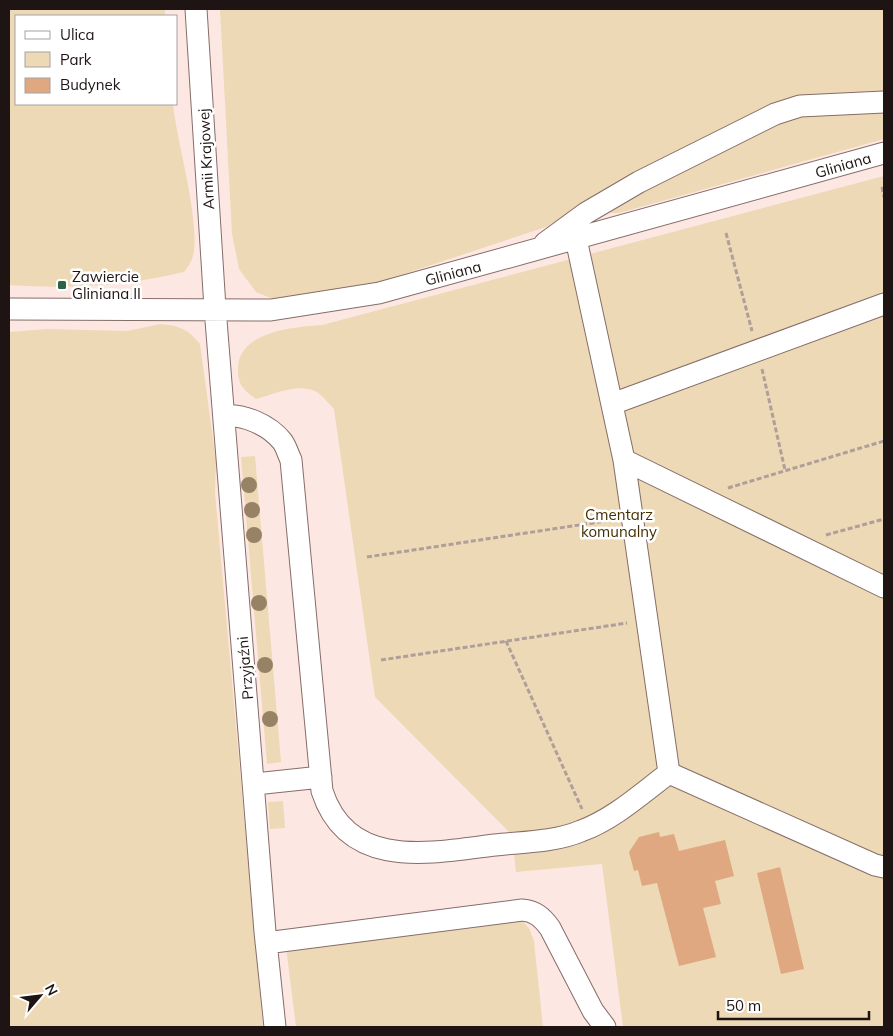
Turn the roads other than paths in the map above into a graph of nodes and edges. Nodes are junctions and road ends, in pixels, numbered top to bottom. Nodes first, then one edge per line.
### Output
1 (196, 9) edge
2 (884, 102) edge
3 (884, 153) edge
4 (576, 239) junction
5 (536, 250) junction
6 (884, 304) edge
7 (215, 308) junction
8 (9, 309) edge
9 (612, 404) junction
10 (224, 416) junction
11 (624, 460) junction
12 (884, 587) edge
13 (669, 773) junction
14 (321, 777) junction
15 (255, 784) junction
16 (884, 867) edge
17 (266, 943) junction
18 (275, 1027) edge
19 (605, 1027) edge

1 - 7 street, Armii Krajowej
2 - 5 street
3 - 4 street, Gliniana
4 - 5 street, Gliniana
4 - 9 street
5 - 7 street, Gliniana
6 - 9 street
7 - 8 street, Gliniana
7 - 10 street, Przyjaźni
9 - 11 street
10 - 14 street
10 - 15 street, Przyjaźni
11 - 12 street
11 - 13 street
13 - 14 street
13 - 16 street
14 - 15 street
15 - 17 street, Przyjaźni
17 - 18 street, Przyjaźni
17 - 19 street

